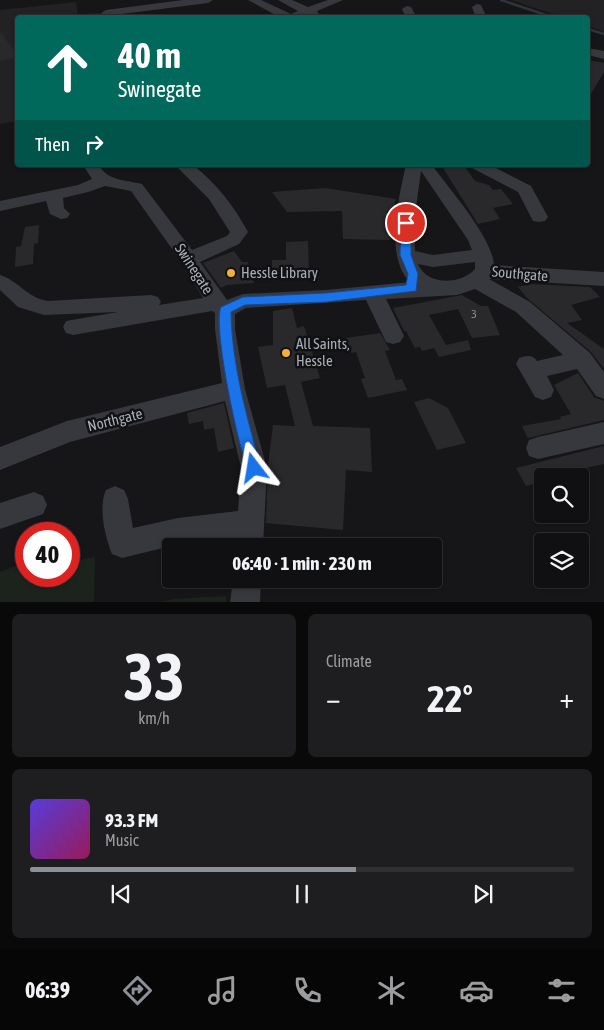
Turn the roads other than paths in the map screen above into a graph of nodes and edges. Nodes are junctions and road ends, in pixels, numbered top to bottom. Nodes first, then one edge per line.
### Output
1 (208, 0) edge
2 (253, 0) edge
3 (283, 0) edge
4 (338, 0) edge
5 (477, 7) dead end
6 (309, 11) junction
7 (106, 13) dead end
8 (287, 15) edge
9 (297, 15) edge
10 (315, 15) edge
11 (481, 15) edge
12 (590, 52) edge
13 (604, 55) edge
14 (91, 167) edge
15 (185, 167) edge
16 (414, 167) edge
17 (425, 167) edge
18 (482, 167) edge
19 (103, 181) junction
20 (409, 192) junction
21 (445, 194) junction
22 (54, 195) junction
23 (0, 206) edge
24 (61, 214) dead end
25 (539, 217) dead end
26 (406, 255) junction
27 (189, 259) junction
28 (482, 269) junction
29 (604, 279) edge
30 (412, 281) junction
31 (0, 282) edge
32 (373, 293) junction
33 (145, 298) dead end
34 (220, 307) junction
35 (73, 327) dead end
36 (393, 336) dead end
37 (582, 359) junction
38 (534, 375) dead end
39 (234, 389) junction
40 (604, 389) edge
41 (604, 433) edge
42 (538, 448) dead end
43 (0, 459) edge
44 (115, 499) dead end
45 (34, 505) dead end
46 (0, 516) edge
47 (250, 535) edge
48 (246, 588) edge
49 (245, 602) edge

1 - 7 street
2 - 8 street
3 - 6 street
4 - 6 street
5 - 11 street
6 - 9 street
6 - 10 street
12 - 13 street
14 - 19 street
15 - 27 street
16 - 20 street
17 - 21 street
18 - 25 street
19 - 22 street
19 - 27 street, Swinegate
20 - 21 street
20 - 26 street
21 - 28 street
22 - 23 street
22 - 24 street
26 - 28 street
26 - 30 street
27 - 34 street, Swinegate
28 - 29 street, Southgate
28 - 30 street, Southgate
28 - 37 street
30 - 32 street, Southgate
31 - 33 street
32 - 34 street, Southgate
32 - 36 street
34 - 35 street, Southgate
34 - 39 street, Swinegate
37 - 38 street
37 - 40 street
39 - 43 street, Northgate
39 - 47 street, Swinegate
41 - 42 street
44 - 47 street
45 - 46 street
48 - 49 street

